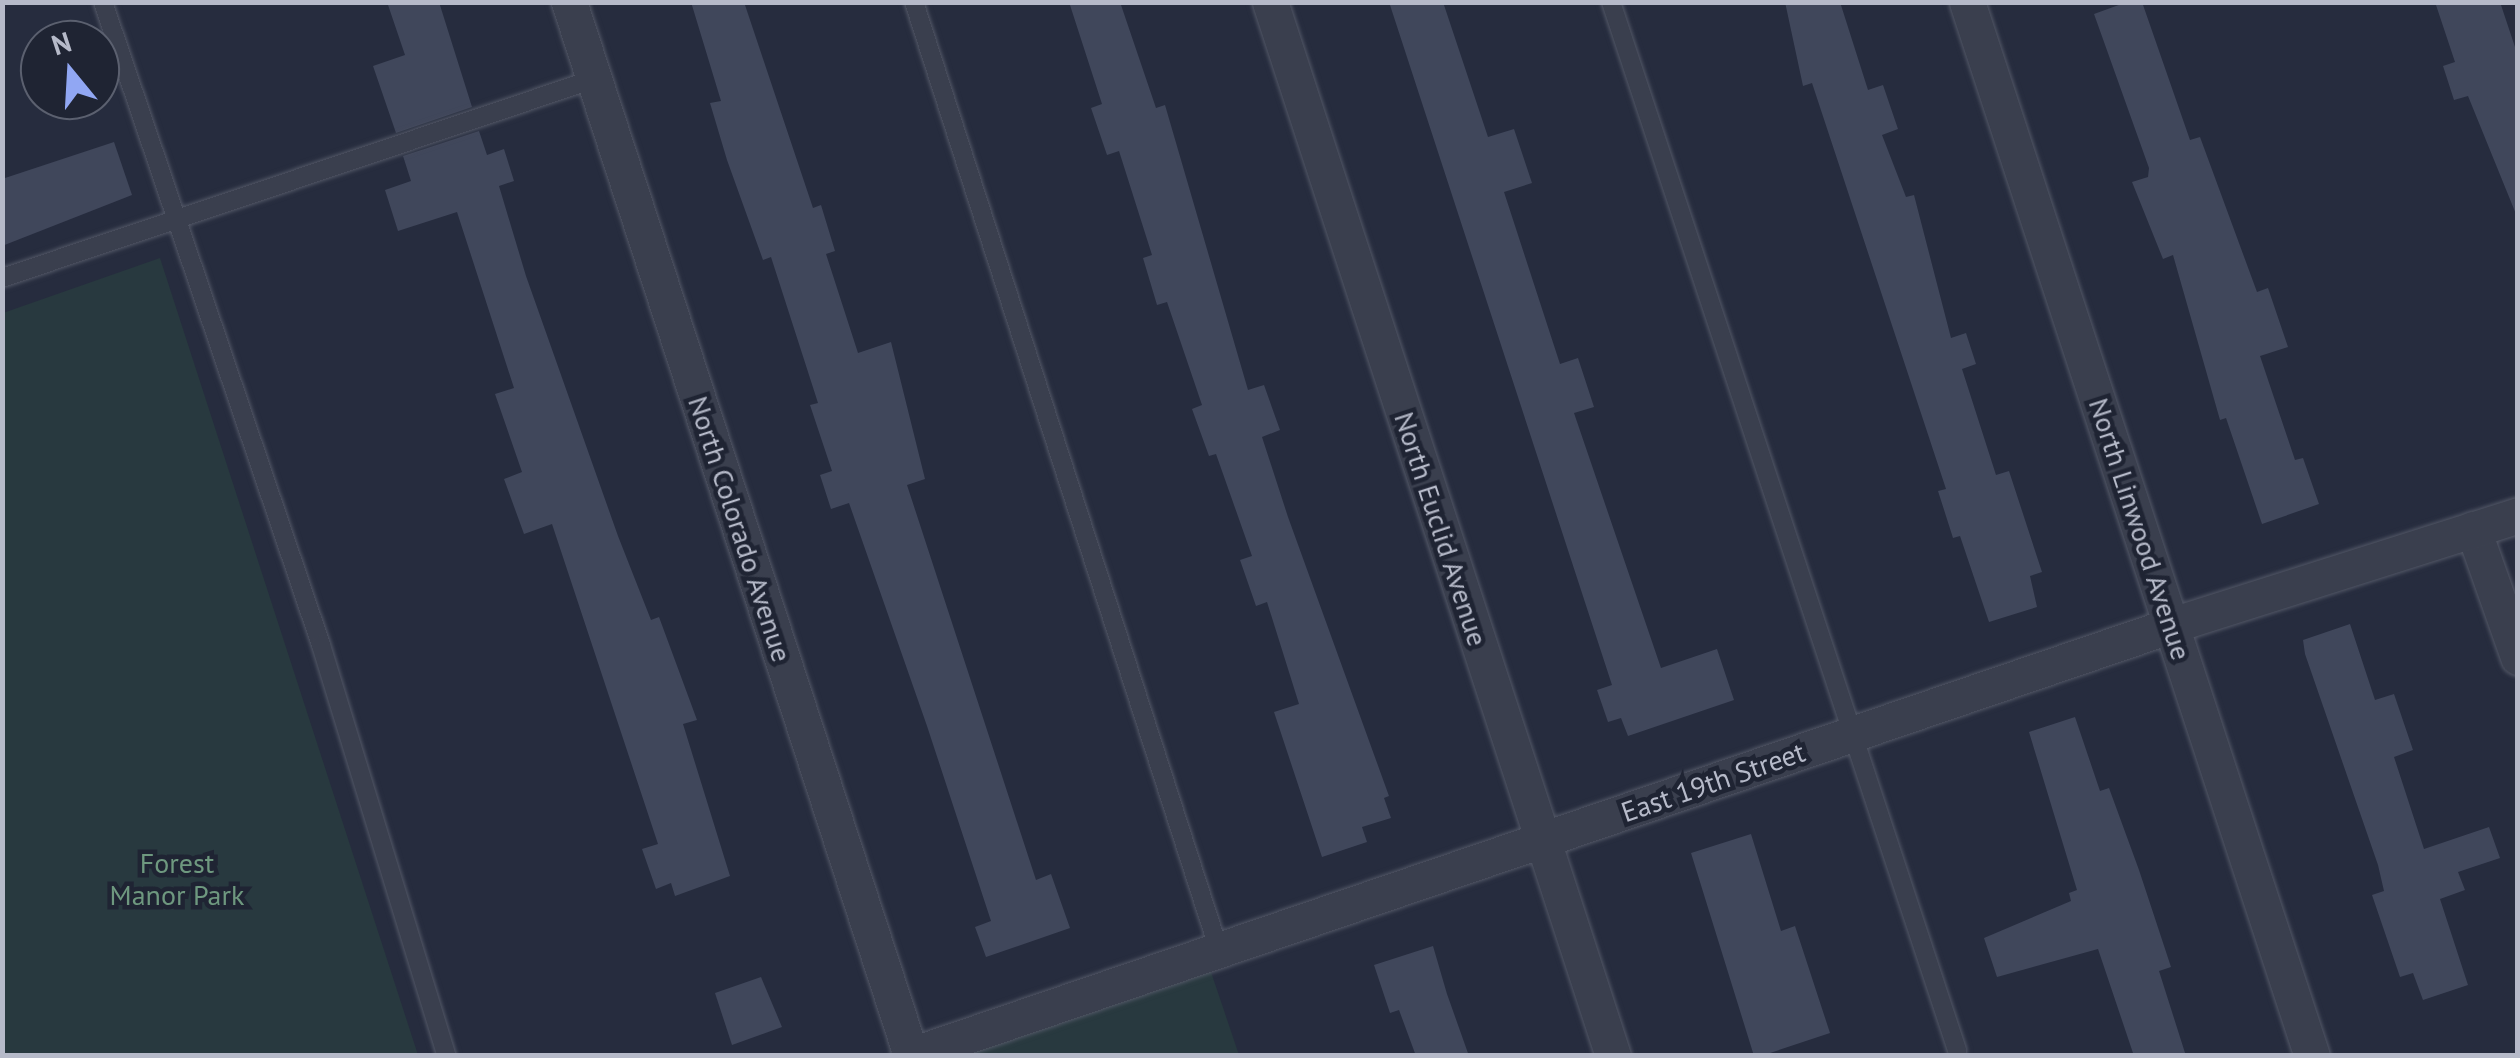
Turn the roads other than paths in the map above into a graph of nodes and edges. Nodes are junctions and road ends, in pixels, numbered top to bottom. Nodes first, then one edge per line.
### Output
1 (104, 2) edge
2 (569, 2) edge
3 (914, 2) edge
4 (1270, 2) edge
5 (1611, 2) edge
6 (1967, 2) edge
7 (594, 79) junction
8 (178, 218) junction
9 (2, 278) edge
10 (2518, 514) edge
11 (2473, 529) junction
12 (2172, 625) junction
13 (2518, 658) edge
14 (1854, 734) junction
15 (1542, 840) junction
16 (1219, 950) junction
17 (1957, 1050) dead end
18 (910, 1055) edge
19 (447, 1056) edge
20 (1613, 1056) edge
21 (2312, 1056) edge

1 - 8 lane
2 - 7 street, North Colorado Avenue
3 - 16 lane
4 - 15 street, North Euclid Avenue
5 - 14 lane
6 - 12 street, North Linwood Avenue
7 - 8 lane
7 - 18 street, North Colorado Avenue
8 - 9 lane
8 - 19 lane
10 - 11 street, East 19th Street
11 - 12 street, East 19th Street
11 - 13 street
12 - 14 street, East 19th Street
12 - 21 street, North Linwood Avenue
14 - 15 street, East 19th Street
14 - 17 lane
15 - 16 street, East 19th Street
15 - 20 street, North Euclid Avenue
16 - 18 street, East 19th Street

